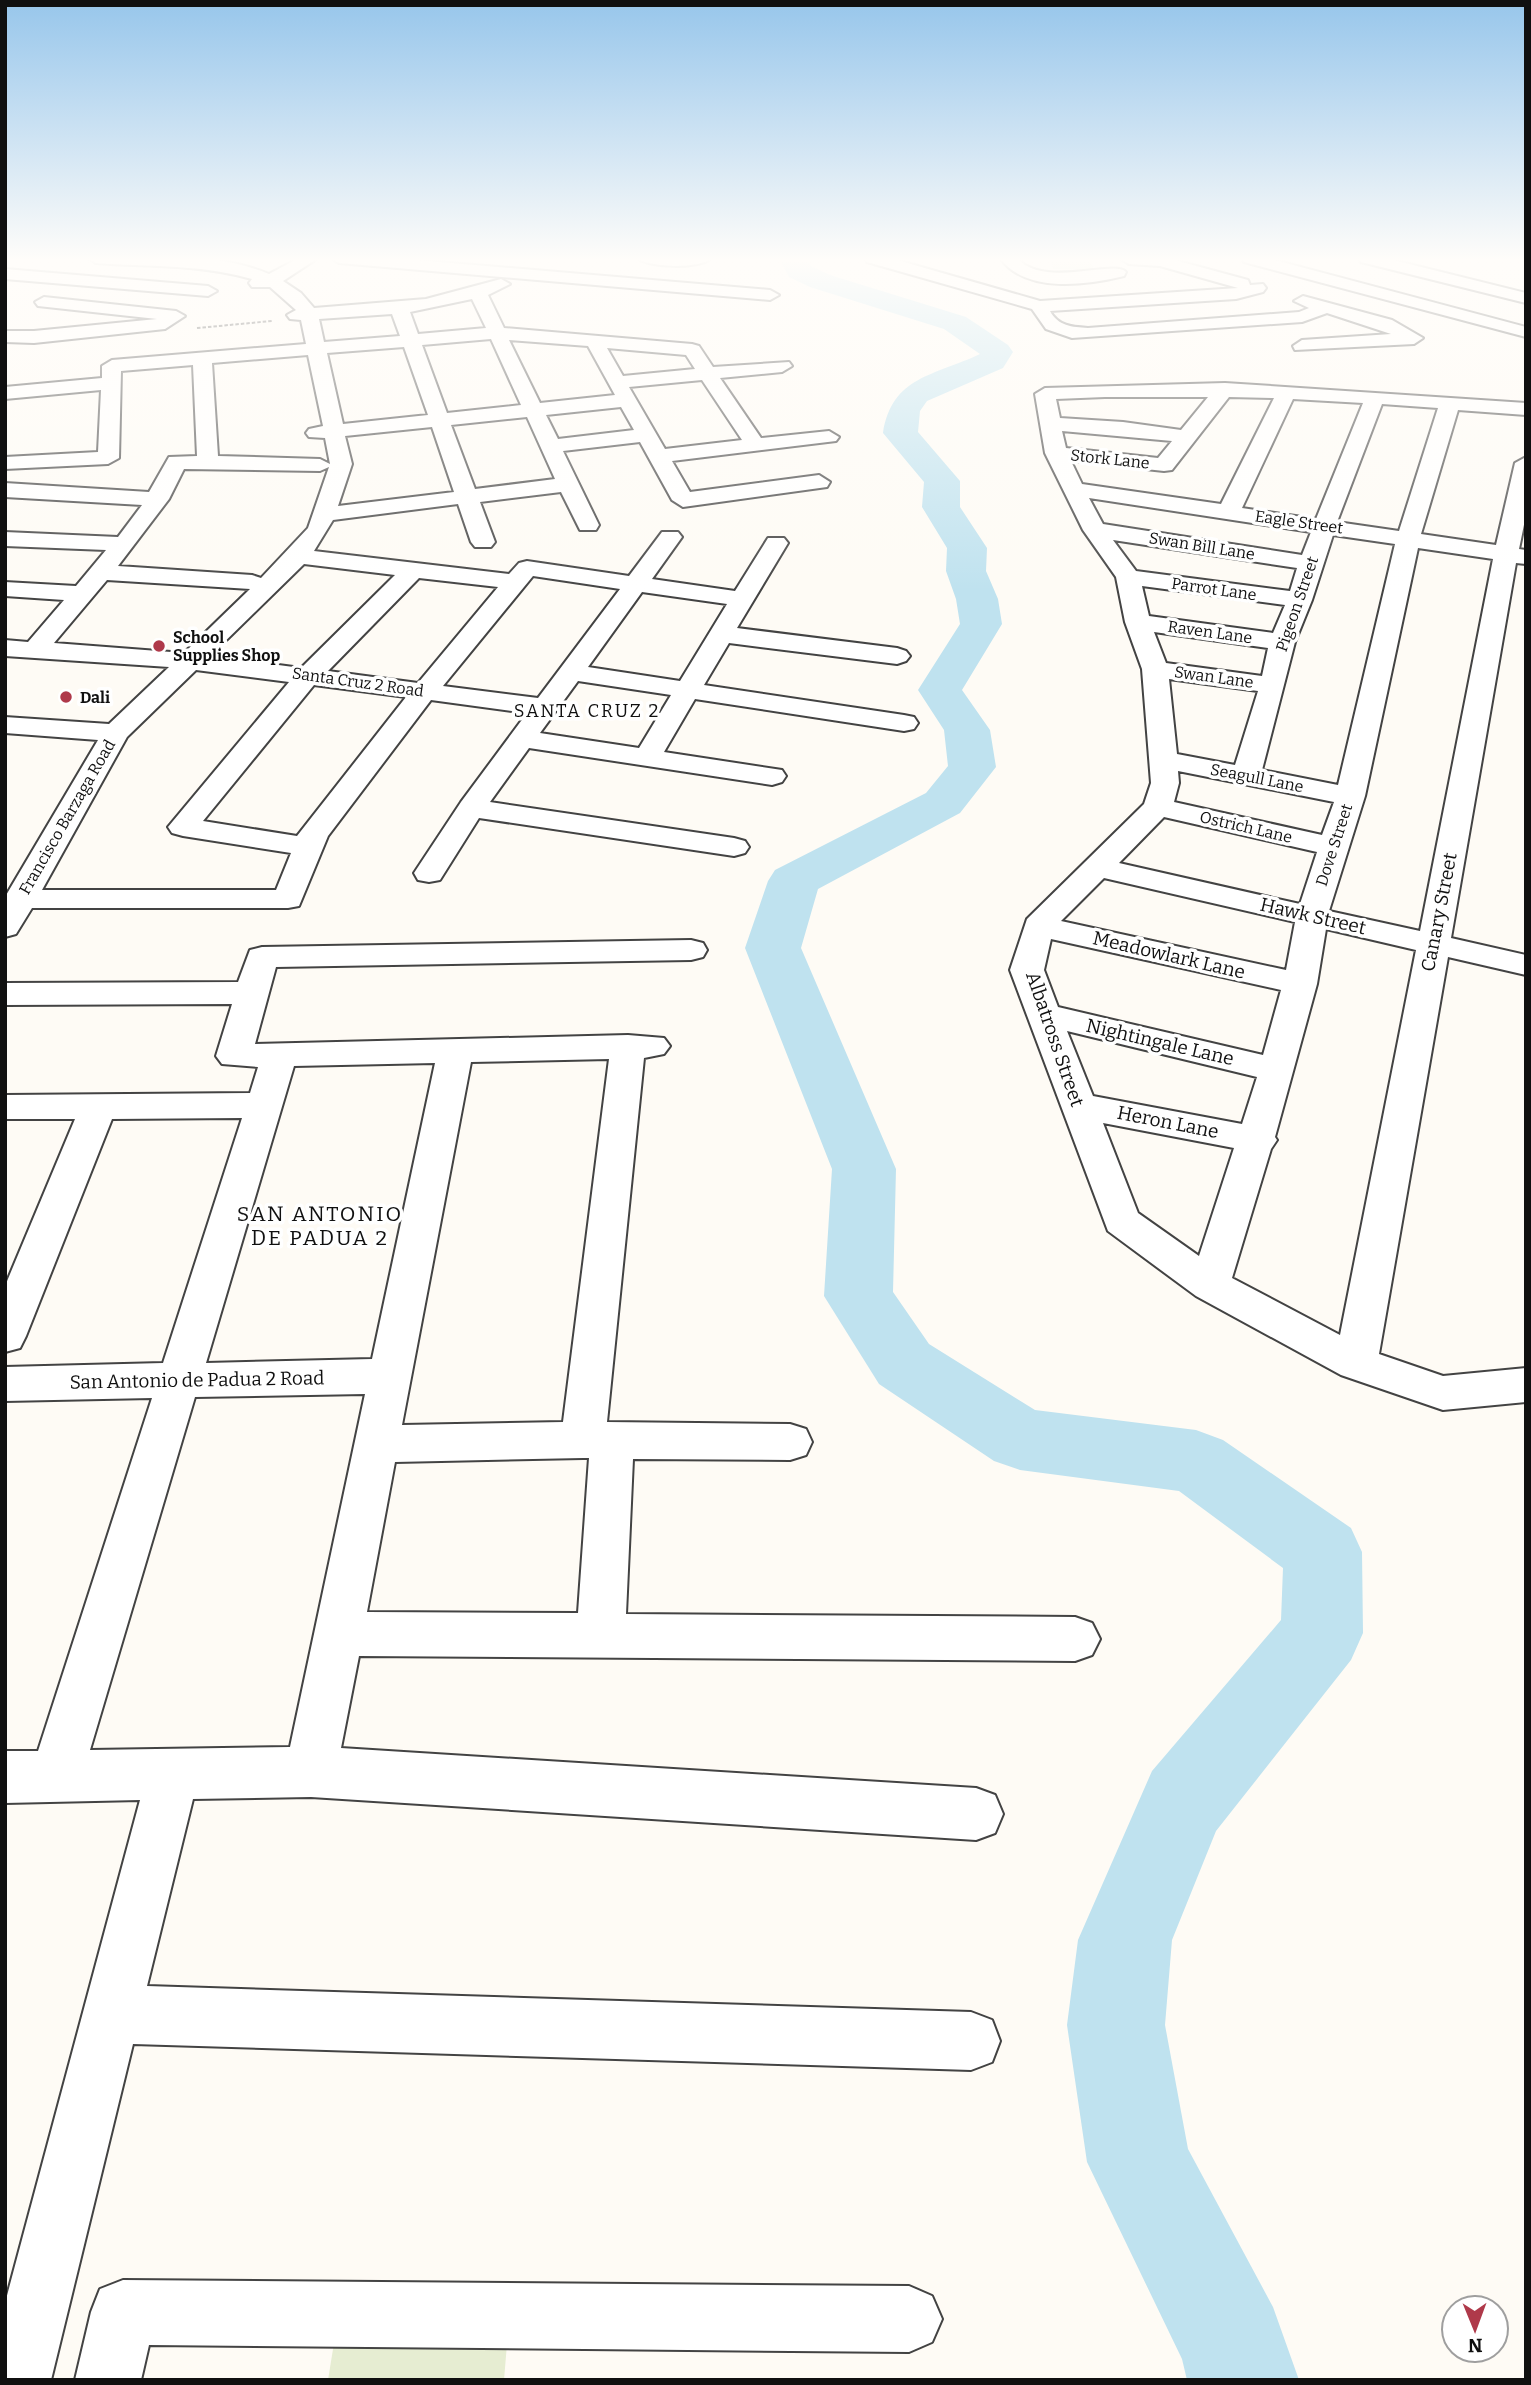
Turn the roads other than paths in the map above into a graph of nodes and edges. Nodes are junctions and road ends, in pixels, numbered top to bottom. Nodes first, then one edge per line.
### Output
1 (14, 369) edge
2 (142, 369) edge
3 (203, 369) edge
4 (313, 369) edge
5 (422, 369) edge
6 (514, 369) edge
7 (610, 369) edge
8 (705, 369) edge
9 (747, 369) edge
10 (707, 373) junction
11 (112, 375) junction
12 (1127, 389) junction
13 (1226, 389) junction
14 (622, 391) junction
15 (1287, 391) junction
16 (1375, 397) junction
17 (6, 399) edge
18 (1450, 403) junction
19 (1526, 409) edge
20 (533, 410) junction
21 (440, 420) junction
22 (1049, 424) junction
23 (1123, 429) junction
24 (325, 432) junction
25 (647, 435) junction
26 (1188, 437) junction
27 (829, 438) dead end
28 (755, 445) junction
29 (550, 446) junction
30 (1056, 453) junction
31 (659, 456) junction
32 (5, 463) edge
33 (208, 463) junction
34 (320, 465) junction
35 (1526, 465) edge
36 (819, 482) dead end
37 (569, 484) junction
38 (188, 485) dead end
39 (1073, 489) junction
40 (5, 490) edge
41 (160, 491) junction
42 (467, 496) junction
43 (1229, 511) junction
44 (326, 513) junction
45 (588, 525) dead end
46 (1325, 525) junction
47 (1094, 530) junction
48 (670, 537) dead end
49 (5, 539) edge
50 (1408, 539) junction
51 (483, 542) dead end
52 (776, 543) dead end
53 (124, 544) junction
54 (1516, 555) edge
55 (298, 556) junction
56 (1310, 563) junction
57 (413, 570) junction
58 (101, 572) junction
59 (1128, 577) junction
60 (252, 582) junction
61 (516, 582) junction
62 (635, 584) junction
63 (5, 589) edge
64 (1512, 593) edge
65 (82, 594) junction
66 (742, 599) junction
67 (1300, 600) junction
68 (1138, 622) junction
69 (721, 634) junction
70 (1282, 642) junction
71 (5, 648) edge
72 (35, 650) junction
73 (897, 656) dead end
74 (180, 659) junction
75 (1155, 669) junction
76 (569, 673) junction
77 (309, 675) junction
78 (1273, 685) junction
79 (687, 690) junction
80 (424, 692) junction
81 (544, 708) junction
82 (904, 723) dead end
83 (5, 725) edge
84 (105, 732) junction
85 (522, 739) junction
86 (647, 757) junction
87 (1164, 760) junction
88 (772, 776) dead end
89 (1246, 777) junction
90 (1350, 796) junction
91 (1158, 807) junction
92 (471, 808) junction
93 (308, 847) junction
94 (734, 847) dead end
95 (1334, 847) junction
96 (1099, 868) junction
97 (429, 873) dead end
98 (13, 888) edge
99 (1312, 915) junction
100 (1038, 926) junction
101 (5, 927) edge
102 (1433, 944) junction
103 (691, 950) dead end
104 (1526, 965) edge
105 (1300, 984) junction
106 (252, 993) junction
107 (5, 994) edge
108 (1042, 1014) junction
109 (456, 1051) junction
110 (280, 1054) junction
111 (1277, 1070) junction
112 (265, 1105) junction
113 (1077, 1105) junction
114 (99, 1106) junction
115 (5, 1107) edge
116 (1258, 1140) junction
117 (1210, 1285) junction
118 (5, 1336) edge
119 (1356, 1363) junction
120 (389, 1376) junction
121 (178, 1382) junction
122 (5, 1384) edge
123 (1526, 1385) edge
124 (597, 1440) junction
125 (790, 1442) dead end
126 (376, 1444) junction
127 (337, 1634) junction
128 (601, 1636) junction
129 (1075, 1639) dead end
130 (311, 1772) junction
131 (173, 1773) junction
132 (57, 1774) junction
133 (5, 1777) edge
134 (976, 1814) dead end
135 (111, 2014) junction
136 (971, 2040) dead end
137 (909, 2319) dead end
138 (18, 2380) edge
139 (108, 2380) edge

1 - 17 street
2 - 11 street
3 - 33 street
4 - 24 street, Francisco Barzaga Road
5 - 21 street
6 - 20 street
7 - 14 street
8 - 10 street
9 - 10 street
10 - 14 street
10 - 28 street
11 - 17 street
11 - 32 street
12 - 13 street
12 - 22 street
12 - 23 street
13 - 15 street
13 - 26 street
14 - 20 street
14 - 25 street
15 - 16 street
15 - 43 street
16 - 18 street
16 - 46 street, Pigeon Street
18 - 19 street
18 - 50 street, Dove Street
20 - 21 street
20 - 29 street
21 - 24 street
21 - 42 street
22 - 23 street
22 - 30 street
23 - 26 street
24 - 34 street, Francisco Barzaga Road
24 - 44 street, Francisco Barzaga Road
25 - 29 street
25 - 31 street
26 - 30 street, Stork Lane
27 - 28 street
28 - 31 street
29 - 37 street
30 - 39 street
31 - 36 street
33 - 34 street
33 - 41 street
34 - 60 street, Francisco Barzaga Road
35 - 54 street, Canary Street
37 - 42 street
37 - 45 street
38 - 41 street
39 - 43 street, Eagle Street
39 - 47 street
40 - 41 street
41 - 53 street
42 - 44 street
42 - 51 street
43 - 46 street, Eagle Street
44 - 55 street, Francisco Barzaga Road
46 - 50 street, Eagle Street
46 - 56 street, Pigeon Street
47 - 56 street, Swan Bill Lane
47 - 59 street
48 - 62 street
49 - 53 street
50 - 54 street, Eagle Street
50 - 90 street, Dove Street
52 - 66 street
53 - 58 street
54 - 64 street, Canary Street
55 - 57 street
55 - 74 street, Francisco Barzaga Road
56 - 67 street, Pigeon Street
57 - 61 street
57 - 77 street
58 - 60 street
58 - 65 street
59 - 67 street, Parrot Lane
59 - 68 street
60 - 74 street, Francisco Barzaga Road
61 - 62 street
61 - 80 street
62 - 66 street
62 - 76 street
63 - 65 street
64 - 102 street, Canary Street
65 - 72 street
66 - 69 street
67 - 70 street, Pigeon Street
68 - 70 street, Raven Lane
68 - 75 street
69 - 73 street
69 - 79 street
70 - 78 street, Pigeon Street
71 - 72 street, Santa Cruz 2 Road
72 - 74 street, Santa Cruz 2 Road
74 - 77 street, Santa Cruz 2 Road
74 - 84 street, Francisco Barzaga Road
75 - 78 street, Swan Lane
75 - 87 street
76 - 79 street
76 - 81 street
77 - 80 street, Santa Cruz 2 Road
77 - 93 street
78 - 89 street, Pigeon Street
79 - 82 street
79 - 86 street
80 - 81 street, Santa Cruz 2 Road
80 - 93 street
81 - 85 street
83 - 84 street
84 - 98 street, Francisco Barzaga Road
85 - 86 street
85 - 92 street
86 - 88 street
87 - 89 street, Seagull Lane
87 - 91 street
89 - 90 street, Seagull Lane
90 - 95 street, Dove Street
91 - 95 street, Ostrich Lane
91 - 96 street
92 - 94 street
92 - 97 street
93 - 98 street
95 - 99 street, Dove Street
96 - 99 street, Hawk Street
96 - 100 street
98 - 101 street, Francisco Barzaga Road
99 - 102 street, Hawk Street
99 - 105 street, Dove Street
100 - 105 street, Meadowlark Lane
100 - 108 street, Albatross Street
102 - 104 street, Hawk Street
102 - 119 street, Canary Street
103 - 106 street
105 - 111 street, Dove Street
106 - 107 street
106 - 110 street
108 - 111 street, Nightingale Lane
108 - 113 street, Albatross Street
109 - 110 street
109 - 120 street
109 - 124 street
110 - 112 street
111 - 116 street, Dove Street
112 - 114 street
112 - 121 street
113 - 116 street, Heron Lane
113 - 117 street, Albatross Street
114 - 115 street
114 - 118 street
116 - 117 street, Dove Street
117 - 119 street, Albatross Street
119 - 123 street, Albatross Street
120 - 121 street, San Antonio de Padua 2 Road
120 - 126 street
121 - 122 street, San Antonio de Padua 2 Road
121 - 132 street
124 - 125 street
124 - 126 street
124 - 128 street
126 - 127 street
127 - 128 street
127 - 130 street
128 - 129 street
130 - 131 street
130 - 134 street
131 - 132 street
131 - 135 street
132 - 133 street
135 - 136 street
135 - 138 street
137 - 139 street

